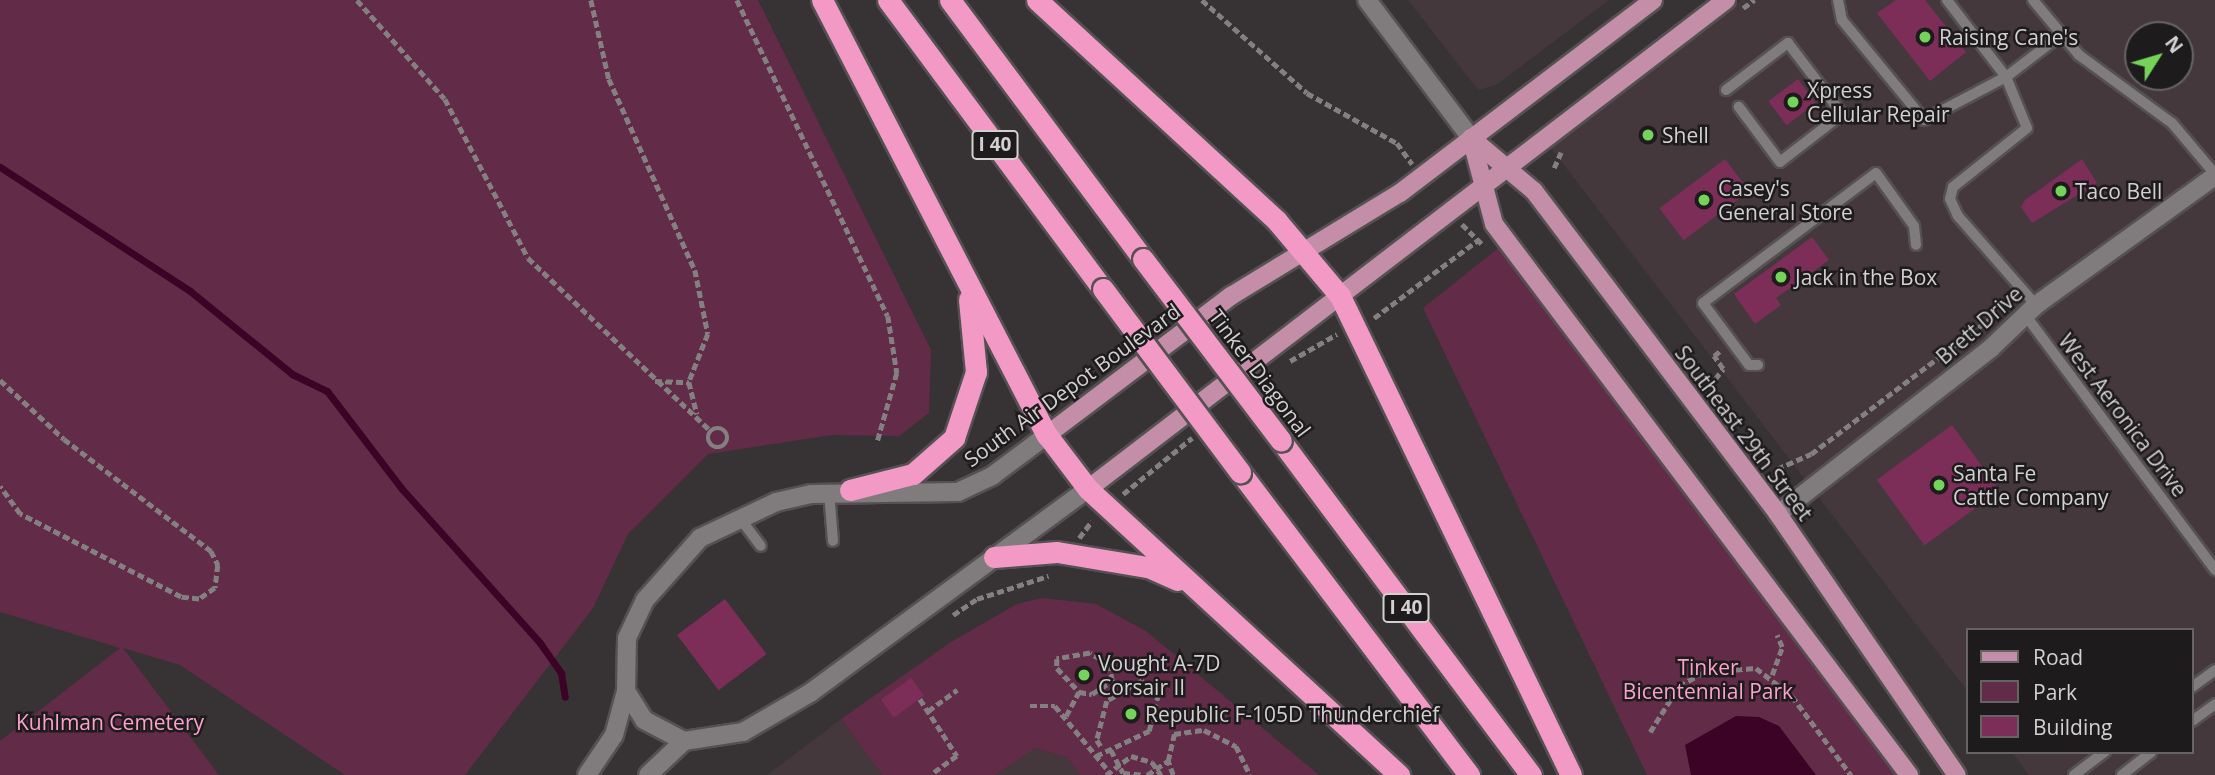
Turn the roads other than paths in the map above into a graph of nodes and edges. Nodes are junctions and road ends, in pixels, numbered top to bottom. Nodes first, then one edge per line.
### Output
1 (822, 0) edge
2 (888, 0) edge
3 (950, 0) edge
4 (1037, 0) edge
5 (1367, 0) edge
6 (1653, 0) edge
7 (1726, 0) edge
8 (1839, 0) edge
9 (1947, 0) edge
10 (2033, 0) edge
11 (2061, 35) junction
12 (2006, 77) junction
13 (1726, 90) dead end
14 (1739, 107) dead end
15 (1471, 138) junction
16 (1508, 165) junction
17 (2215, 175) edge
18 (1482, 184) junction
19 (1916, 245) dead end
20 (1304, 251) junction
21 (968, 287) junction
22 (1340, 296) junction
23 (2031, 311) junction
24 (1758, 365) dead end
25 (1047, 435) junction
26 (1088, 489) junction
27 (839, 491) junction
28 (1778, 514) junction
29 (739, 517) junction
30 (834, 541) dead end
31 (761, 546) dead end
32 (994, 557) junction
33 (2215, 570) edge
34 (1195, 589) junction
35 (2215, 670) edge
36 (2194, 686) edge
37 (626, 691) junction
38 (2215, 704) edge
39 (2194, 720) edge
40 (684, 741) junction
41 (2102, 754) edge
42 (2148, 754) edge
43 (587, 775) edge
44 (648, 775) edge
45 (1399, 775) edge
46 (1469, 775) edge
47 (1531, 775) edge
48 (1571, 775) edge
49 (1909, 775) edge
50 (1957, 775) edge
51 (2074, 775) edge
52 (2122, 775) edge

1 - 21 highway
2 - 46 highway, I 40, bridge
3 - 47 highway, Tinker Diagonal / I 40, bridge
4 - 20 highway
5 - 15 main road, Southeast 29th Street
6 - 15 main road, South Air Depot Boulevard
7 - 16 main road
8 - 12 lane
9 - 12 lane
10 - 11 lane
11 - 12 lane
11 - 17 lane
12 - 23 lane, West Aeronica Drive
13 - 14 lane
15 - 16 main road, Southeast 29th Street
15 - 18 main road, Southeast 29th Street
15 - 20 main road, South Air Depot Boulevard
16 - 18 main road
16 - 28 main road, Southeast 29th Street
17 - 23 main road, Brett Drive
18 - 22 main road
18 - 49 main road, Southeast 29th Street
19 - 24 lane
20 - 22 highway
20 - 25 main road, South Air Depot Boulevard
21 - 25 highway
21 - 27 highway
22 - 26 main road
22 - 48 highway
23 - 28 main road, Brett Drive
23 - 33 lane, West Aeronica Drive
25 - 26 highway
25 - 27 main road, South Air Depot Boulevard
26 - 32 main road
26 - 34 highway
27 - 29 main road, South Air Depot Boulevard
27 - 30 lane
28 - 50 main road, Southeast 29th Street
29 - 31 lane
29 - 37 main road, South Air Depot Boulevard
32 - 34 highway
32 - 40 main road
34 - 45 highway
35 - 36 lane
37 - 40 main road
37 - 43 main road, South Air Depot Boulevard
38 - 39 lane
40 - 44 main road
41 - 51 lane
42 - 52 lane

